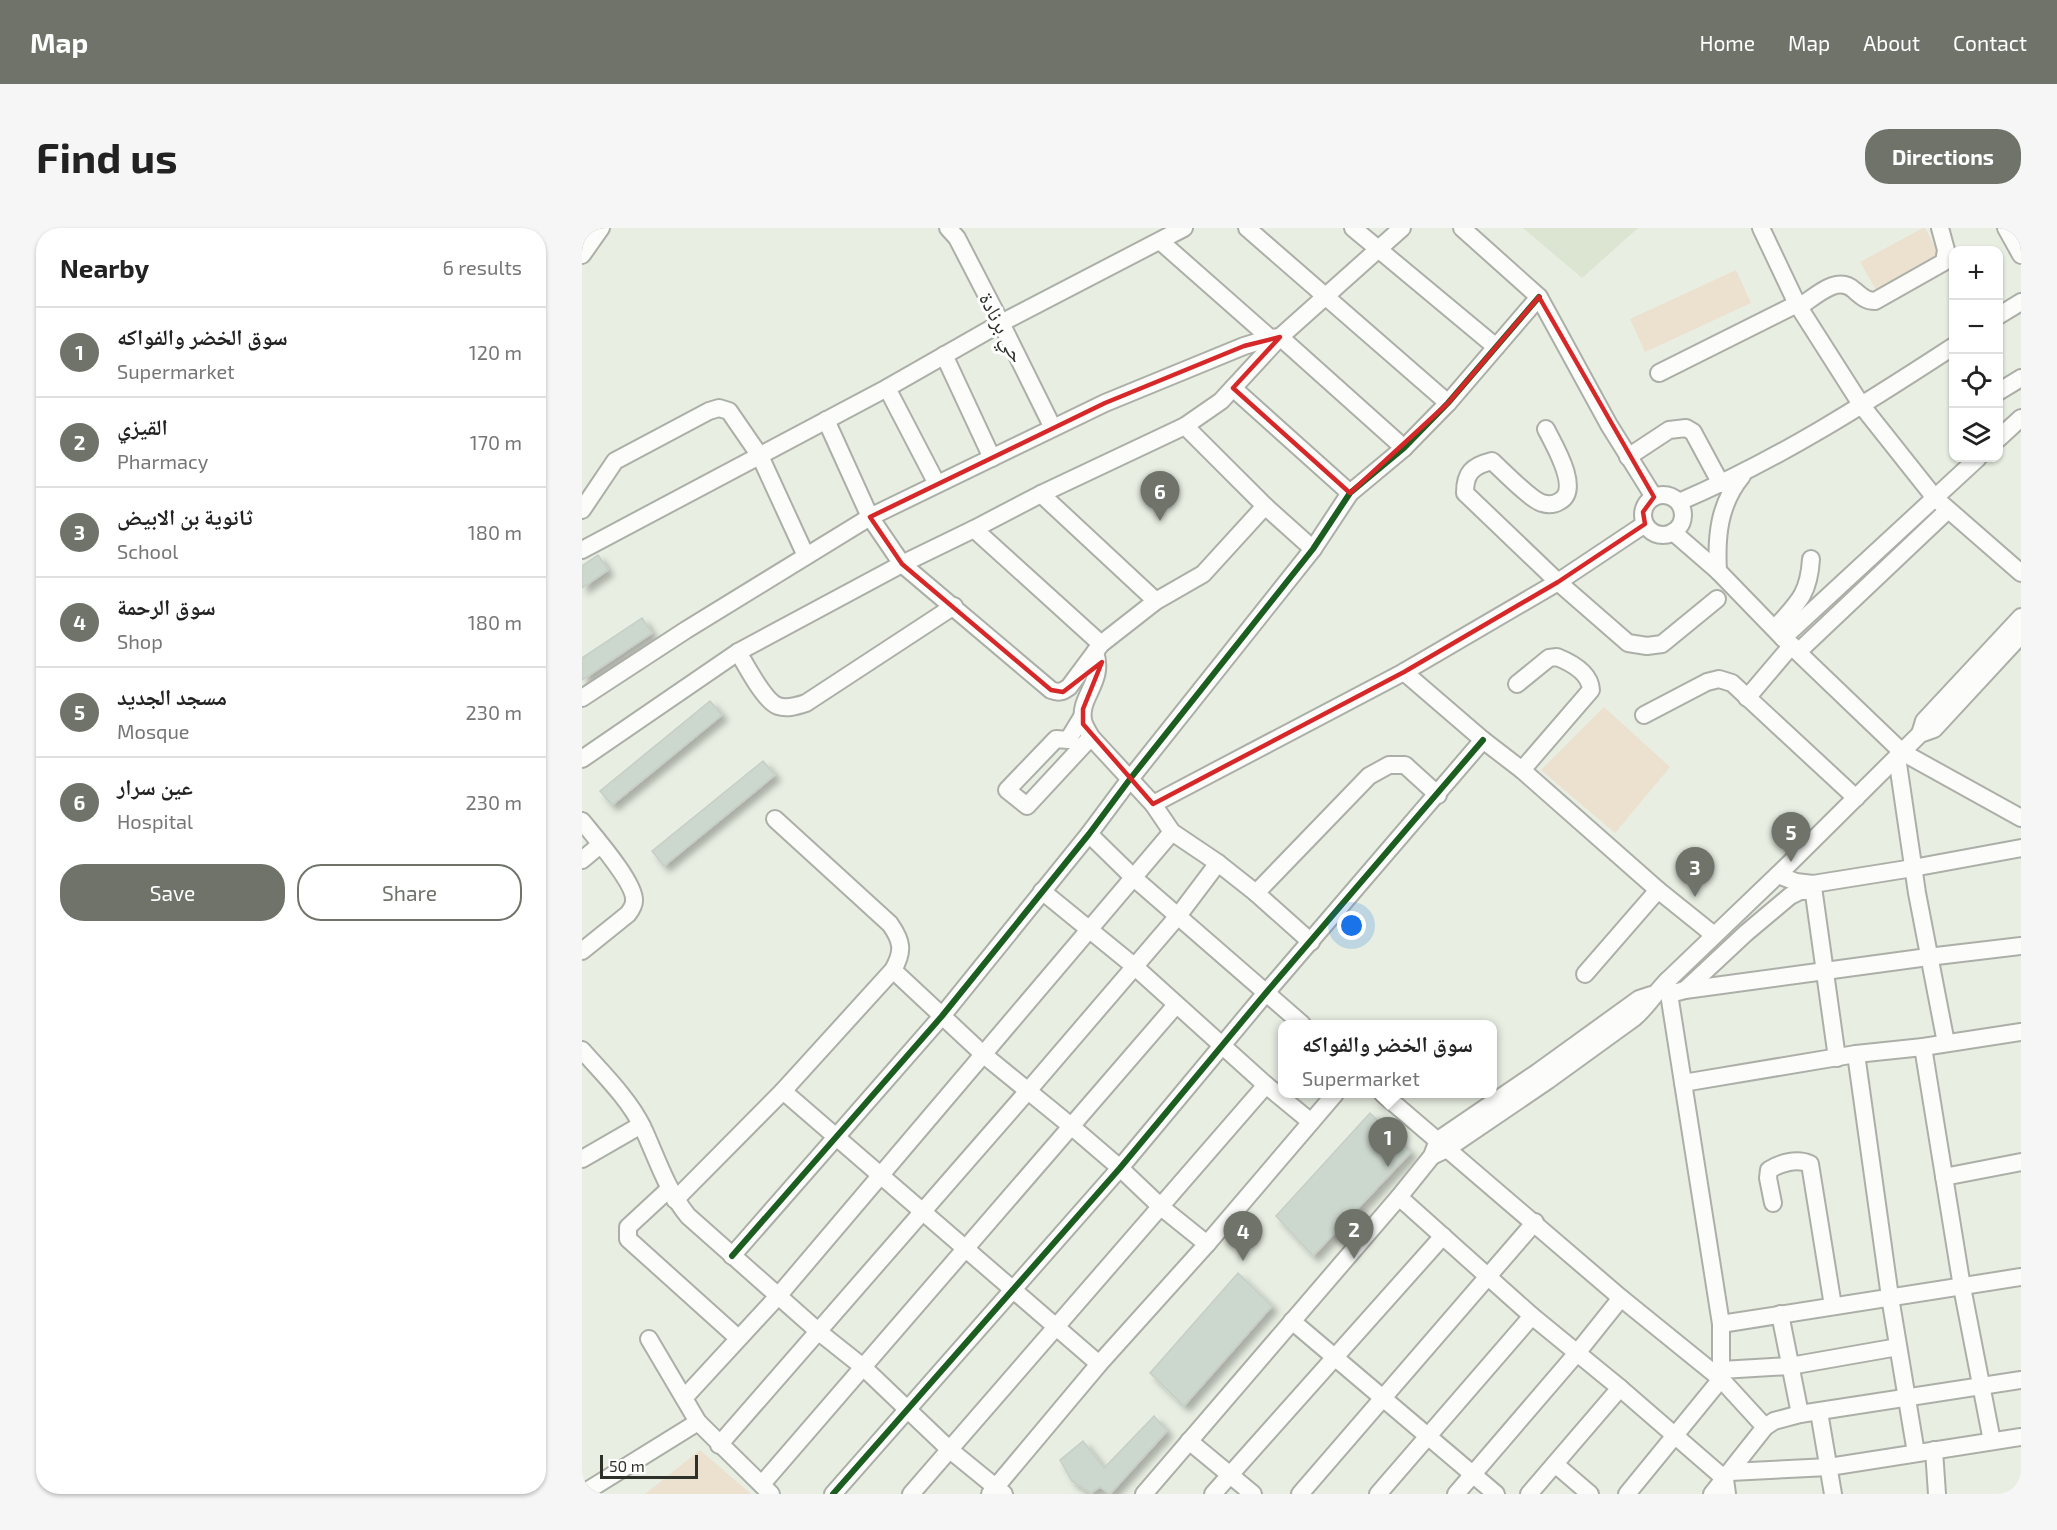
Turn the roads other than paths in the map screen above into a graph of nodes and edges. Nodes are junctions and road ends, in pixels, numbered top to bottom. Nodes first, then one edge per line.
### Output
1 (601, 228) edge
2 (948, 228) edge
3 (1184, 228) edge
4 (1247, 228) edge
5 (1353, 228) edge
6 (1401, 228) edge
7 (1462, 228) edge
8 (1761, 228) edge
9 (1940, 228) edge
10 (2006, 228) edge
11 (1160, 241) junction
12 (1378, 249) junction
13 (582, 255) edge
14 (2021, 255) edge
15 (1326, 296) junction
16 (1539, 297) junction
17 (2021, 302) edge
18 (1798, 306) junction
19 (2003, 313) edge
20 (1001, 323) junction
21 (1275, 338) junction
22 (1496, 347) junction
23 (1949, 349) edge
24 (944, 356) junction
25 (1659, 373) dead end
26 (2021, 378) edge
27 (887, 388) junction
28 (1233, 388) junction
29 (2003, 389) edge
30 (1448, 403) junction
31 (1862, 406) junction
32 (2021, 418) edge
33 (826, 420) junction
34 (1185, 426) junction
35 (1053, 428) junction
36 (1546, 429) dead end
37 (2003, 434) edge
38 (1404, 448) junction
39 (760, 456) junction
40 (1628, 457) junction
41 (992, 458) junction
42 (1974, 462) edge
43 (1745, 471) junction
44 (937, 484) junction
45 (1721, 484) junction
46 (1350, 493) junction
47 (1041, 494) junction
48 (1654, 497) junction
49 (1935, 498) junction
50 (1679, 502) junction
51 (1265, 507) junction
52 (582, 510) edge
53 (1948, 510) junction
54 (870, 517) junction
55 (1645, 525) junction
56 (974, 530) junction
57 (1673, 532) junction
58 (1313, 549) junction
59 (582, 550) edge
60 (806, 556) junction
61 (1811, 559) dead end
62 (902, 564) junction
63 (1718, 571) junction
64 (2021, 573) edge
65 (1558, 582) junction
66 (1717, 599) dead end
67 (1156, 601) junction
68 (954, 606) junction
69 (2021, 617) edge
70 (2021, 635) edge
71 (1787, 640) junction
72 (1098, 648) junction
73 (738, 652) junction
74 (1404, 672) junction
75 (1517, 684) dead end
76 (582, 698) edge
77 (1747, 698) junction
78 (1644, 715) dead end
79 (1082, 717) junction
80 (1920, 734) junction
81 (1091, 737) junction
82 (1483, 740) junction
83 (1900, 754) junction
84 (582, 759) edge
85 (1522, 770) junction
86 (1130, 778) junction
87 (1438, 795) junction
88 (1856, 798) junction
89 (1153, 804) junction
90 (2021, 818) edge
91 (775, 819) dead end
92 (582, 820) edge
93 (1172, 832) junction
94 (1089, 834) junction
95 (600, 845) junction
96 (2021, 848) edge
97 (582, 860) edge
98 (1218, 863) junction
99 (1913, 868) junction
100 (1778, 875) junction
101 (1134, 878) junction
102 (1658, 890) junction
103 (1042, 891) junction
104 (1256, 893) junction
105 (1178, 916) junction
106 (1089, 930) junction
107 (1714, 935) junction
108 (1311, 942) junction
109 (2021, 946) edge
110 (582, 951) edge
111 (1928, 957) junction
112 (1134, 966) junction
113 (893, 970) junction
114 (1824, 972) junction
115 (1585, 974) dead end
116 (1669, 990) junction
117 (1265, 994) junction
118 (1176, 1005) junction
119 (942, 1016) junction
120 (1297, 1020) edge
121 (2021, 1032) edge
122 (1946, 1043) junction
123 (1222, 1046) junction
124 (1923, 1047) junction
125 (582, 1050) edge
126 (1856, 1054) junction
127 (984, 1055) junction
128 (1837, 1058) junction
129 (1683, 1083) junction
130 (1266, 1085) junction
131 (783, 1091) junction
132 (1027, 1092) junction
133 (1278, 1095) edge
134 (1282, 1098) edge
135 (1332, 1098) edge
136 (1387, 1098) edge
137 (1311, 1122) junction
138 (641, 1125) junction
139 (1071, 1126) junction
140 (837, 1137) junction
141 (1439, 1148) junction
142 (582, 1159) edge
143 (2021, 1162) edge
144 (1120, 1168) junction
145 (880, 1174) junction
146 (1944, 1177) junction
147 (672, 1194) junction
148 (1399, 1197) junction
149 (1773, 1203) dead end
150 (1161, 1207) junction
151 (922, 1211) junction
152 (1535, 1222) junction
153 (1443, 1236) junction
154 (1207, 1244) junction
155 (966, 1248) junction
156 (732, 1256) junction
157 (1488, 1275) junction
158 (2021, 1277) edge
159 (1962, 1287) junction
160 (1013, 1289) junction
161 (779, 1295) junction
162 (1890, 1297) junction
163 (1621, 1298) junction
164 (1833, 1306) junction
165 (1780, 1314) junction
166 (1532, 1316) junction
167 (1292, 1321) junction
168 (1721, 1324) junction
169 (1057, 1327) junction
170 (819, 1332) junction
171 (738, 1338) junction
172 (649, 1339) dead end
173 (1898, 1347) junction
174 (1577, 1353) junction
175 (1334, 1358) junction
176 (1099, 1364) junction
177 (1790, 1366) junction
178 (863, 1367) junction
179 (1721, 1375) junction
180 (2021, 1380) edge
181 (1982, 1387) junction
182 (1620, 1388) junction
183 (1907, 1397) junction
184 (684, 1398) junction
185 (1384, 1398) junction
186 (907, 1410) junction
187 (1819, 1412) junction
188 (1800, 1414) junction
189 (698, 1422) junction
190 (1765, 1427) junction
191 (1674, 1435) junction
192 (1428, 1436) junction
193 (2021, 1437) edge
194 (1189, 1441) junction
195 (1992, 1441) junction
196 (719, 1445) junction
197 (950, 1450) junction
198 (1934, 1450) junction
199 (1916, 1453) junction
200 (1555, 1464) junction
201 (1829, 1467) junction
202 (1231, 1474) junction
203 (1473, 1474) junction
204 (1727, 1481) edge
205 (766, 1489) edge
206 (997, 1492) edge
207 (582, 1494) edge
208 (833, 1494) edge
209 (911, 1494) edge
210 (1144, 1494) edge
211 (1213, 1494) edge
212 (1254, 1494) edge
213 (1300, 1494) edge
214 (1378, 1494) edge
215 (1456, 1494) edge
216 (1496, 1494) edge
217 (1529, 1494) edge
218 (1590, 1494) edge
219 (1627, 1494) edge
220 (1712, 1494) edge
221 (1833, 1494) edge
222 (1937, 1494) edge

1 - 13 street
2 - 20 street, حي برنادة
3 - 11 street
4 - 15 street
5 - 12 street
6 - 12 street
7 - 16 street
8 - 18 street
9 - 18 street
10 - 14 street
11 - 20 street
11 - 21 street
12 - 15 street
12 - 22 street
15 - 21 street
15 - 30 street
16 - 22 street
16 - 40 street
17 - 19 street
18 - 25 street
18 - 31 street
20 - 24 street
20 - 35 street, حي برنادة
21 - 28 street
21 - 35 street
21 - 38 street
22 - 30 street
23 - 31 street
24 - 27 street
24 - 41 street
26 - 29 street
27 - 33 street
27 - 44 street
28 - 34 street
28 - 46 street
30 - 38 street
31 - 43 street
31 - 49 street
32 - 37 street
33 - 39 street
33 - 54 street
34 - 47 street
34 - 51 street
35 - 41 street
36 - 65 street
38 - 46 street
39 - 52 street
39 - 59 street
39 - 60 street
40 - 45 street
40 - 48 street
41 - 44 street
42 - 49 street
43 - 45 street
43 - 63 street
44 - 54 street
45 - 50 street
46 - 58 street
47 - 56 street
47 - 67 street
48 - 50 street
48 - 55 street
49 - 53 street
49 - 71 street
50 - 57 street
51 - 58 street
51 - 67 street
53 - 64 street
53 - 71 street
54 - 60 street
54 - 62 street
55 - 57 street
55 - 65 street
56 - 62 street
56 - 72 street
57 - 63 street
58 - 86 street
60 - 76 street
61 - 71 street
62 - 68 street
62 - 73 street
63 - 71 street
65 - 66 street
65 - 74 street
67 - 72 street
68 - 72 street
68 - 73 street
69 - 80 street
70 - 80 street
71 - 77 street
71 - 83 street
72 - 79 street
73 - 84 street
74 - 82 street
74 - 89 street
75 - 85 street
77 - 78 street
77 - 88 street
79 - 81 street
79 - 81 street
80 - 83 street
81 - 86 street
82 - 85 street
82 - 87 street
83 - 88 street
83 - 90 street
83 - 99 street
85 - 102 street
86 - 89 street
86 - 94 street
87 - 104 street
87 - 108 street
88 - 100 street
89 - 93 street
91 - 113 street
92 - 95 street
93 - 98 street
93 - 101 street
94 - 101 street
94 - 103 street
95 - 97 street
95 - 110 street
96 - 99 street
98 - 104 street
98 - 105 street
99 - 100 street
99 - 111 street
100 - 107 street
101 - 105 street
101 - 106 street
102 - 107 street
102 - 115 street
103 - 106 street
103 - 119 street
104 - 108 street
105 - 112 street
105 - 117 street
106 - 112 street
106 - 127 street
107 - 116 street
108 - 117 street
109 - 111 street
111 - 114 street
111 - 122 street
112 - 118 street
112 - 132 street
113 - 119 street
113 - 131 street
114 - 116 street
114 - 116 street
114 - 128 street
116 - 129 street
116 - 141 street
117 - 120 street
117 - 123 street
118 - 123 street
118 - 139 street
119 - 127 street
119 - 140 street
121 - 122 street
122 - 124 street
123 - 130 street
123 - 144 street
124 - 126 street
124 - 146 street
125 - 138 street
126 - 128 street
126 - 162 street
127 - 132 street
127 - 145 street
128 - 129 street
129 - 168 street
130 - 133 street
130 - 150 street
131 - 140 street
131 - 147 street
132 - 139 street
132 - 151 street
134 - 137 street
135 - 137 street
136 - 141 street
137 - 154 street
138 - 142 street
138 - 147 street
139 - 144 street
139 - 155 street
140 - 145 street
140 - 156 street
141 - 148 street
141 - 152 street
143 - 146 street
144 - 150 street
144 - 160 street
145 - 151 street
145 - 161 street
146 - 159 street
147 - 156 street
147 - 171 street
148 - 153 street
148 - 167 street
149 - 164 street
150 - 154 street
150 - 169 street
151 - 155 street
151 - 170 street
152 - 157 street
152 - 163 street
153 - 157 street
153 - 175 street
154 - 176 street
155 - 160 street
155 - 178 street
156 - 161 street
157 - 166 street
157 - 185 street
158 - 159 street
159 - 162 street
159 - 181 street
160 - 169 street
160 - 186 street
161 - 170 street
161 - 171 street
162 - 164 street
162 - 173 street
163 - 174 street
163 - 179 street
164 - 165 street
165 - 168 street
165 - 177 street
166 - 174 street
166 - 192 street
167 - 175 street
167 - 194 street
168 - 179 street
169 - 176 street
169 - 197 street
170 - 178 street
170 - 196 street
171 - 184 street
172 - 184 street
173 - 177 street
173 - 183 street
174 - 182 street
174 - 203 street
175 - 185 street
175 - 202 street
176 - 206 street
177 - 179 street
177 - 188 street
178 - 186 street
178 - 205 street
179 - 190 street
179 - 191 street
180 - 181 street
181 - 183 street
181 - 195 street
182 - 191 street
182 - 200 street
183 - 187 street
183 - 199 street
184 - 189 street
185 - 192 street
185 - 213 street
186 - 197 street
186 - 208 street
187 - 188 street
187 - 201 street
188 - 190 street
189 - 196 street
189 - 207 street
190 - 204 street
191 - 204 street
191 - 219 street
192 - 203 street
192 - 214 street
193 - 195 street
194 - 202 street
194 - 210 street
195 - 198 street
196 - 205 street
197 - 206 street
197 - 209 street
198 - 199 street
198 - 222 street
199 - 201 street
200 - 217 street
200 - 218 street
201 - 204 street
201 - 221 street
202 - 211 street
202 - 212 street
203 - 215 street
203 - 216 street
204 - 220 street

